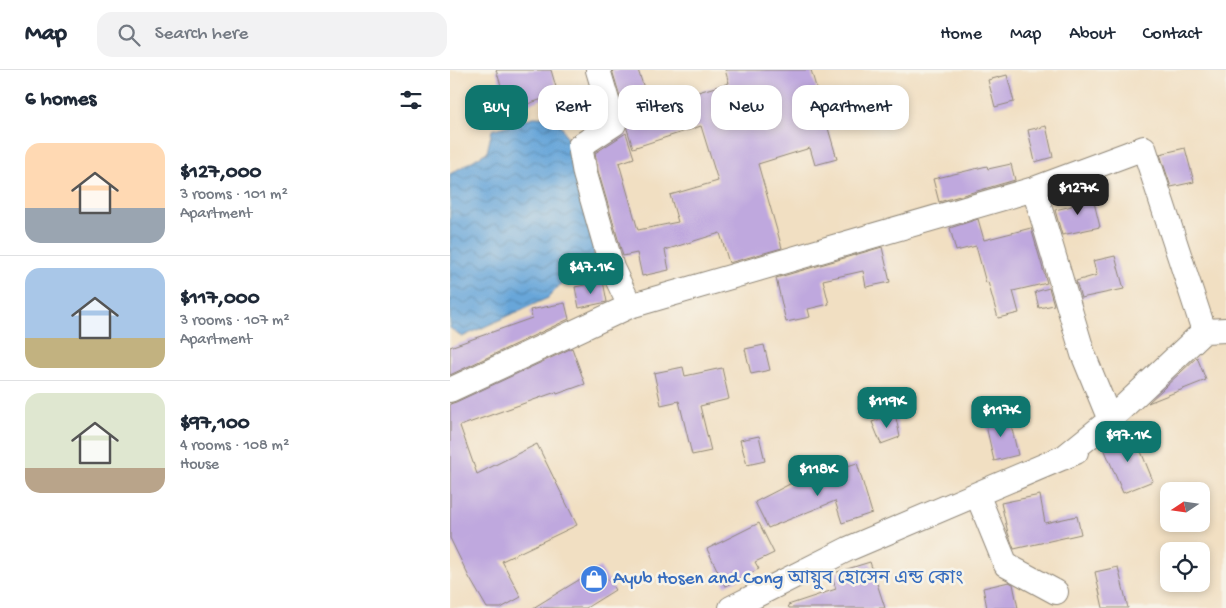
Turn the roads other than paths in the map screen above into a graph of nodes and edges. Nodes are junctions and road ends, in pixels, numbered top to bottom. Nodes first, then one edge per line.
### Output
1 (598, 70) edge
2 (1034, 189) junction
3 (630, 306) junction
4 (1215, 330) edge
5 (450, 390) edge
6 (1110, 420) junction
7 (977, 494) junction
8 (1056, 592) dead end
9 (732, 608) edge

1 - 3 street
2 - 3 street
2 - 4 street
2 - 6 street
3 - 5 street
4 - 6 street
6 - 7 street
7 - 8 street
7 - 9 street

